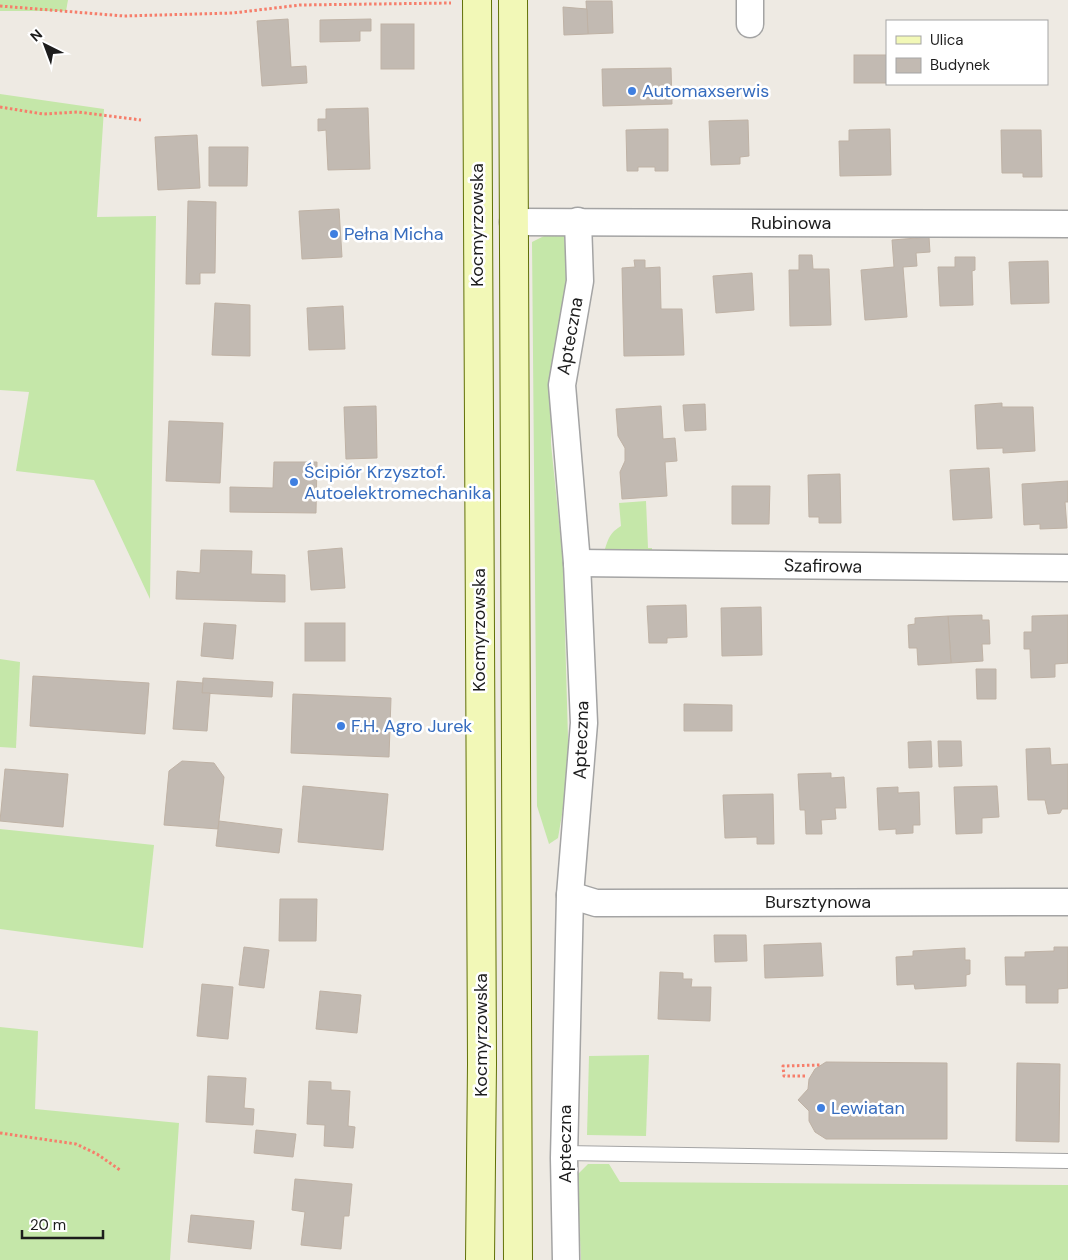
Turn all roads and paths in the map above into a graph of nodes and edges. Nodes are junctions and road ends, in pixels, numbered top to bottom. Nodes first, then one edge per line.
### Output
1 (514, 0) edge
2 (477, 1) edge
3 (0, 6) edge
4 (0, 108) edge
5 (141, 120) dead end
6 (578, 221) junction
7 (513, 222) junction
8 (1068, 224) edge
9 (577, 563) junction
10 (1068, 568) edge
11 (570, 894) junction
12 (1068, 902) edge
13 (821, 1065) dead end
14 (805, 1076) dead end
15 (0, 1133) edge
16 (564, 1153) junction
17 (1068, 1161) edge
18 (120, 1170) dead end
19 (480, 1260) edge
20 (518, 1260) edge
21 (566, 1260) edge

1 - 7 main road, Kocmyrzowska
2 - 3 path
2 - 19 main road, Kocmyrzowska
4 - 5 path
6 - 7 street, Rubinowa
6 - 8 street, Rubinowa
6 - 9 street, Apteczna
7 - 20 main road, Kocmyrzowska
9 - 10 street, Szafirowa
9 - 11 street, Apteczna
11 - 12 street, Bursztynowa
11 - 16 street, Apteczna
13 - 14 path
15 - 18 path
16 - 17 lane
16 - 21 street, Apteczna

